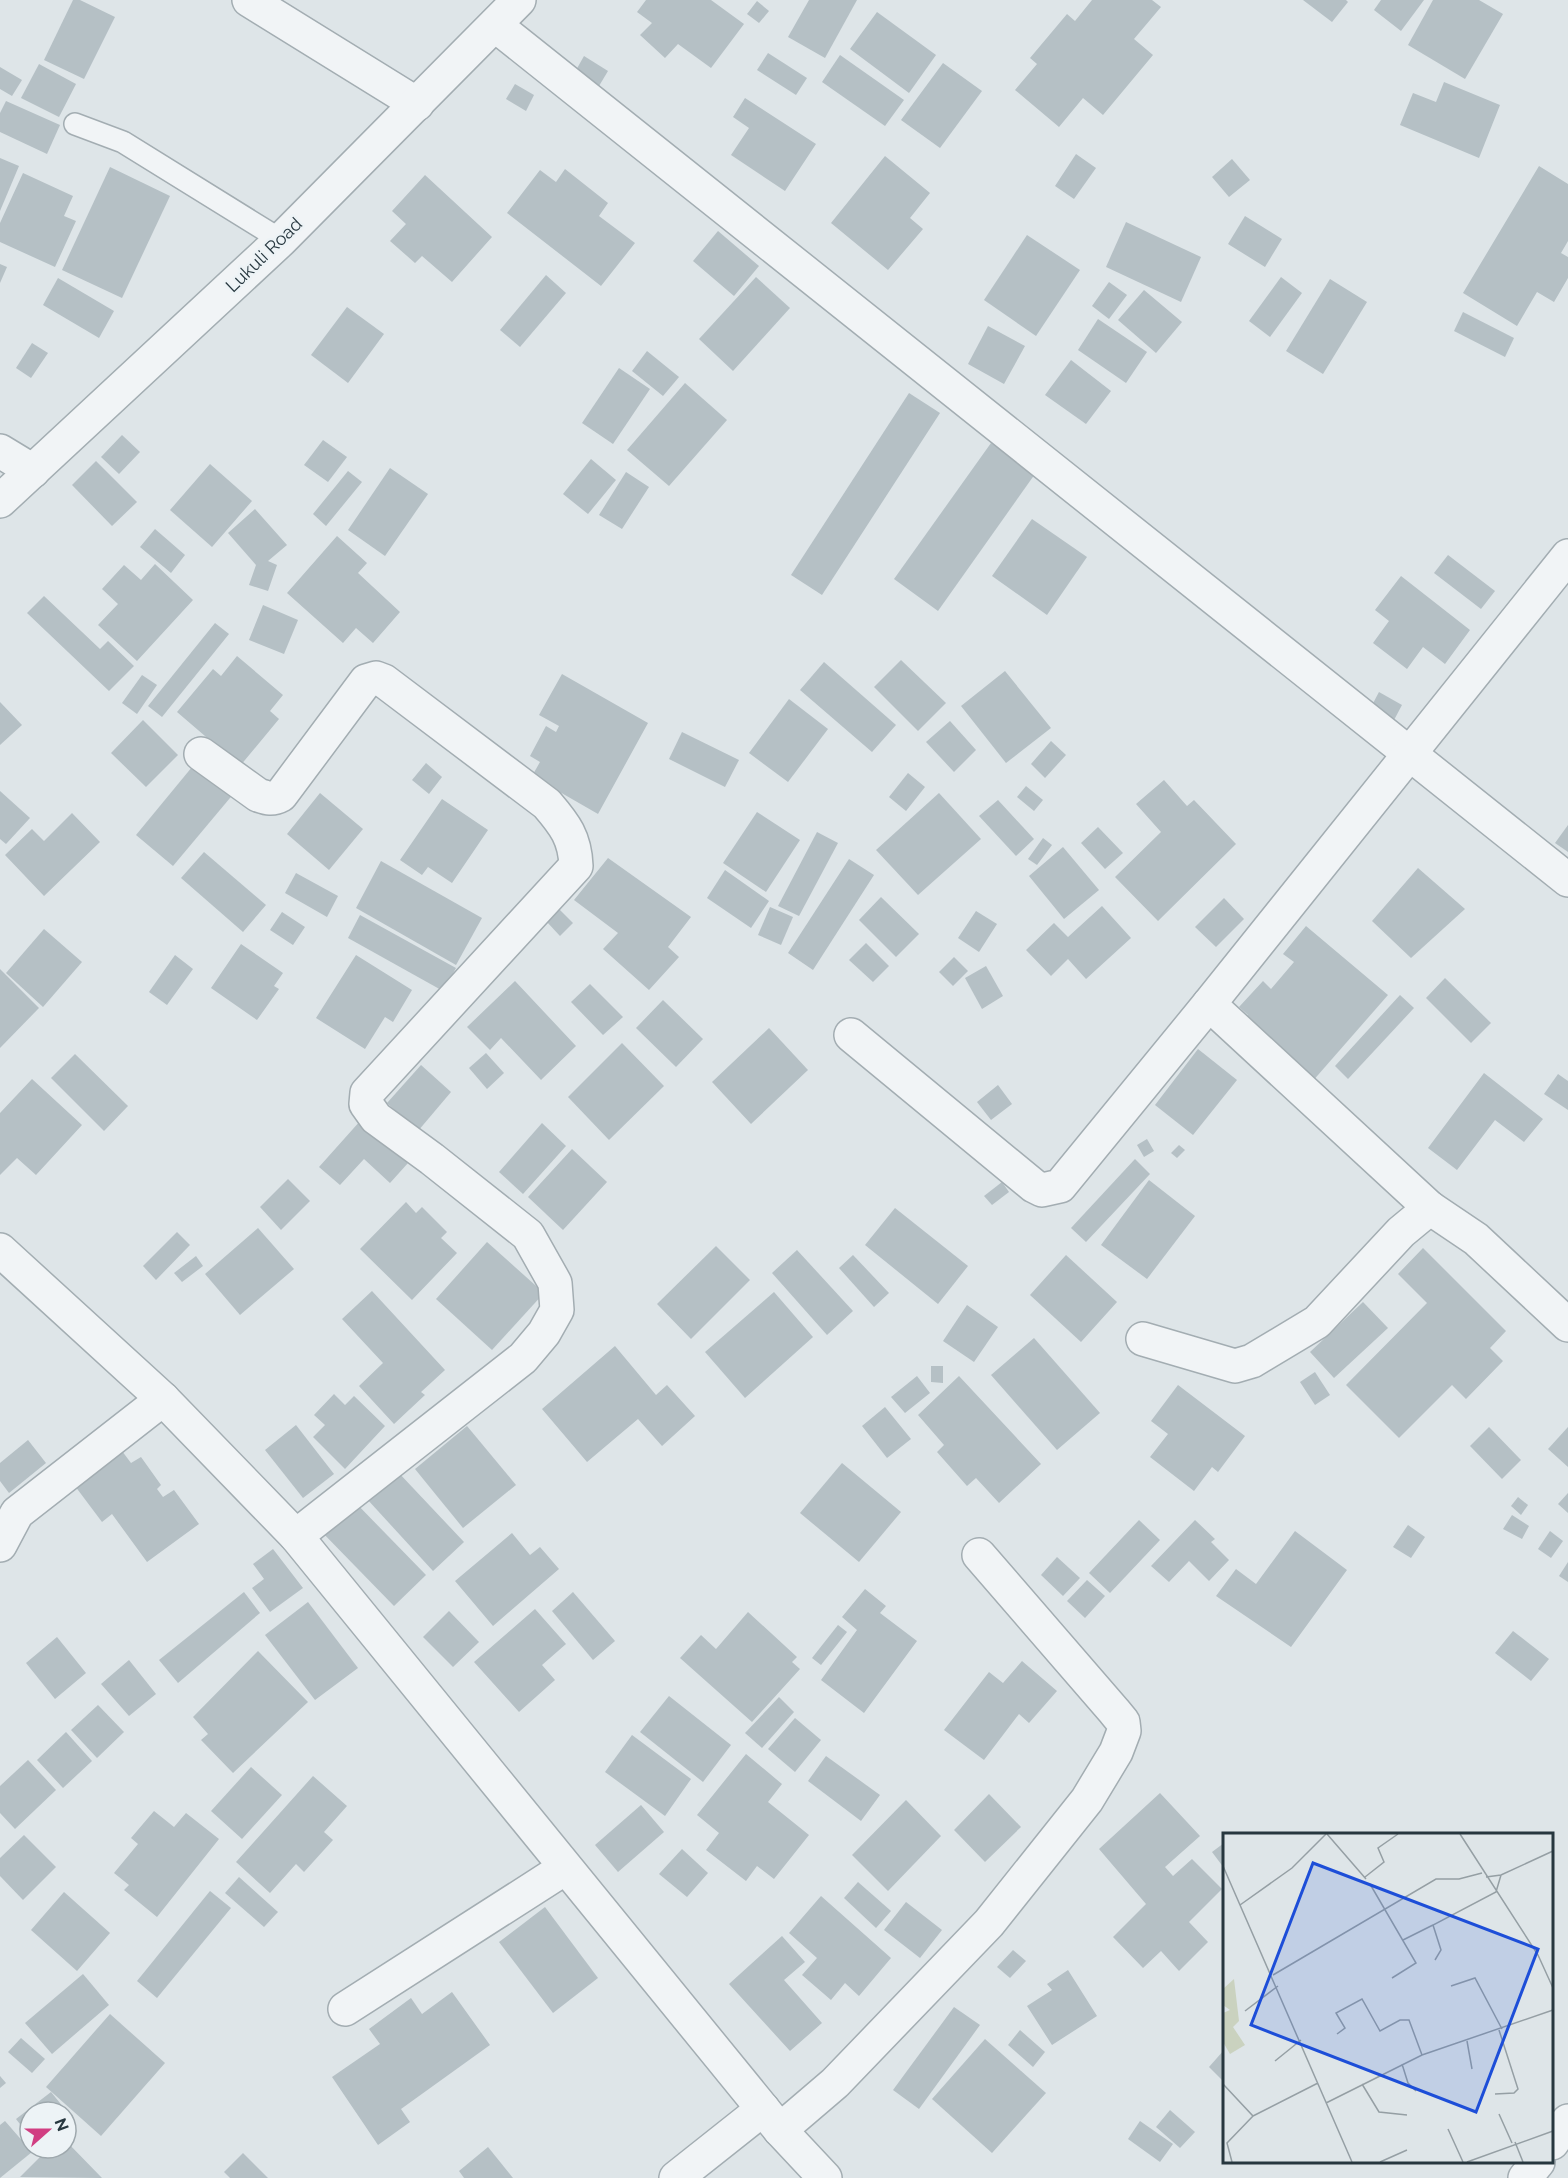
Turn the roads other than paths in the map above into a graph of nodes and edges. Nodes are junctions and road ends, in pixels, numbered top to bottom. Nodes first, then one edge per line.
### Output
1 (249, 0) edge
2 (519, 0) edge
3 (495, 25) junction
4 (417, 104) junction
5 (75, 124) dead end
6 (281, 240) junction
7 (0, 451) edge
8 (33, 471) junction
9 (0, 501) edge
10 (1568, 556) edge
11 (201, 754) dead end
12 (1410, 754) junction
13 (1568, 880) edge
14 (1209, 1004) junction
15 (851, 1035) dead end
16 (1430, 1208) junction
17 (0, 1250) edge
18 (1568, 1325) edge
19 (1143, 1338) dead end
20 (163, 1399) junction
21 (296, 1536) junction
22 (0, 1545) edge
23 (979, 1555) dead end
24 (565, 1868) junction
25 (345, 2009) dead end
26 (771, 2120) junction
27 (1568, 2121) edge
28 (1553, 2140) edge
29 (1537, 2163) edge
30 (676, 2178) edge
31 (825, 2178) edge
32 (1526, 2178) edge

1 - 4 street
2 - 3 street, Lukuli Road
3 - 4 street, Lukuli Road
3 - 12 street
4 - 6 street, Lukuli Road
5 - 6 lane
6 - 8 street, Lukuli Road
7 - 8 street
8 - 9 street, Lukuli Road
10 - 12 street
11 - 21 street
12 - 13 street
12 - 14 street
14 - 15 street
14 - 16 street
16 - 18 street
16 - 19 street
17 - 20 street
20 - 21 street
20 - 22 street
21 - 24 street
23 - 26 street
24 - 25 street
24 - 26 street
26 - 30 street
26 - 31 street
27 - 28 street
29 - 32 street

